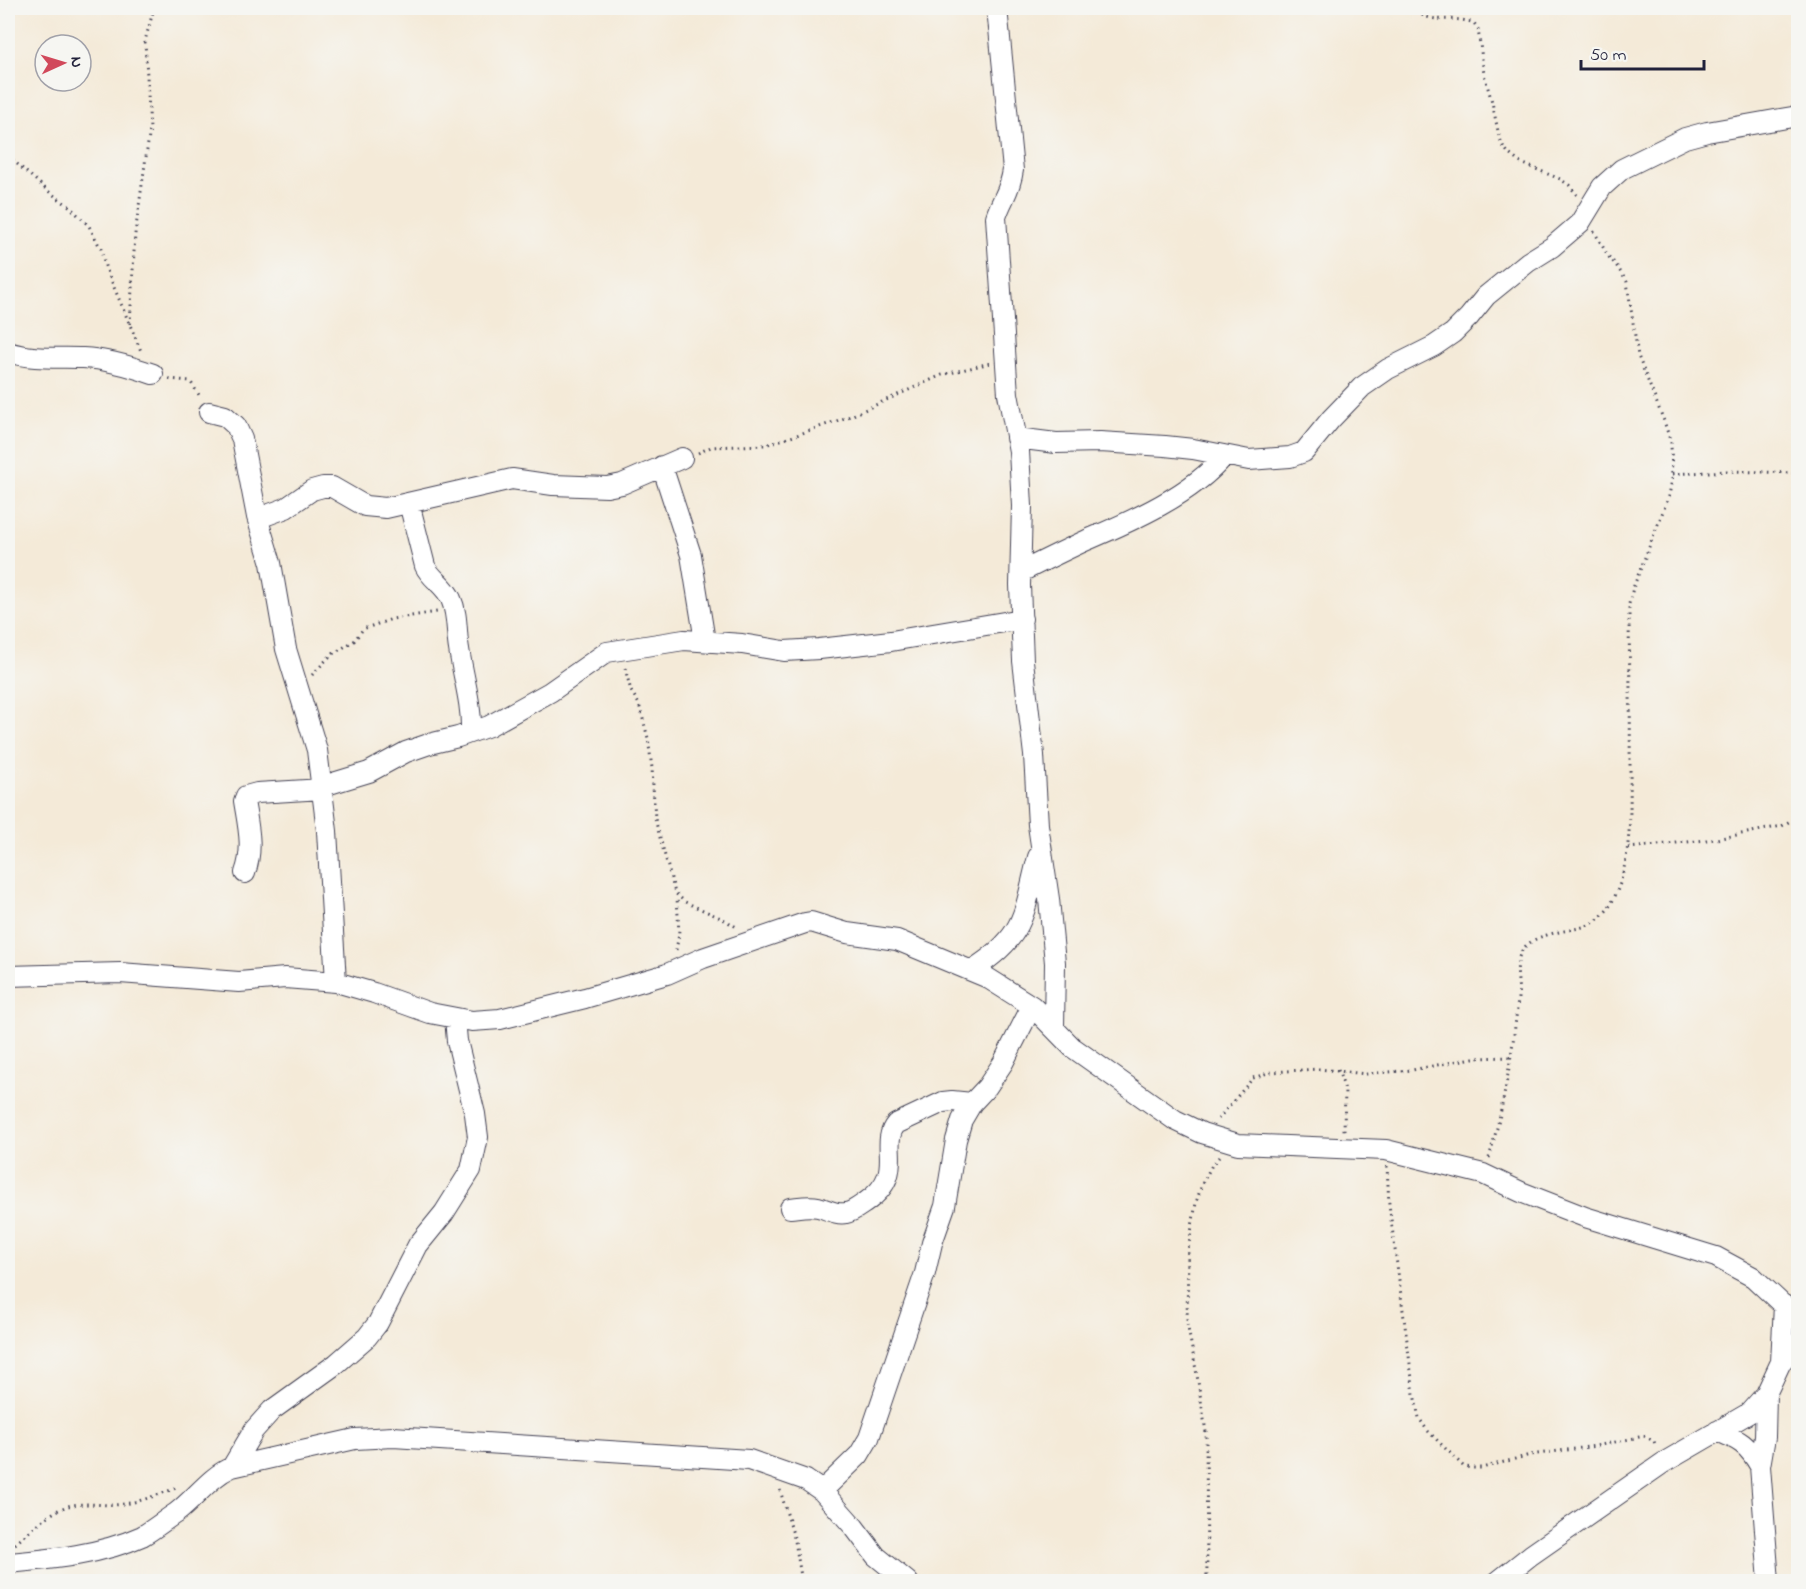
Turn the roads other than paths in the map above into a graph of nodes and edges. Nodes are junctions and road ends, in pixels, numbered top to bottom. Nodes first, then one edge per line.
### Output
1 (997, 8) edge
2 (1798, 116) edge
3 (8, 352) edge
4 (153, 374) road end
5 (209, 412) road end
6 (1016, 438) junction
7 (1224, 456) junction
8 (682, 458) road end
9 (662, 466) junction
10 (409, 503) junction
11 (257, 517) junction
12 (1021, 572) junction
13 (1022, 619) junction
14 (705, 641) junction
15 (471, 732) junction
16 (323, 788) junction
17 (1041, 845) junction
18 (245, 873) dead end
19 (972, 970) junction
20 (8, 976) edge
21 (336, 982) junction
22 (1032, 1006) junction
23 (455, 1018) junction
24 (1054, 1027) junction
25 (972, 1103) junction
26 (790, 1208) dead end
27 (1784, 1305) junction
28 (1798, 1319) edge
29 (1798, 1342) edge
30 (1781, 1362) junction
31 (1766, 1394) junction
32 (1717, 1431) junction
33 (1760, 1466) junction
34 (232, 1467) junction
35 (822, 1491) junction
36 (8, 1563) edge
37 (908, 1581) edge
38 (1497, 1581) edge
39 (1769, 1581) edge

1 - 6 street
2 - 7 street
3 - 4 street
5 - 11 street
6 - 7 street
6 - 12 street
7 - 12 street
8 - 9 street
9 - 10 street
9 - 14 street
10 - 11 street
10 - 15 street
11 - 16 street
12 - 13 street
13 - 14 street
13 - 17 street
14 - 15 street
15 - 16 street
16 - 18 street
16 - 21 street
17 - 19 street
17 - 24 street
19 - 22 street
19 - 23 street
20 - 21 street
21 - 23 street
22 - 24 street
22 - 25 street
23 - 34 street
24 - 27 street
25 - 26 street
25 - 35 street
27 - 28 street
27 - 30 street
29 - 30 street
30 - 31 street
31 - 32 street
31 - 33 street
32 - 33 street
32 - 38 street
33 - 39 street
34 - 35 street
34 - 36 street
35 - 37 street

